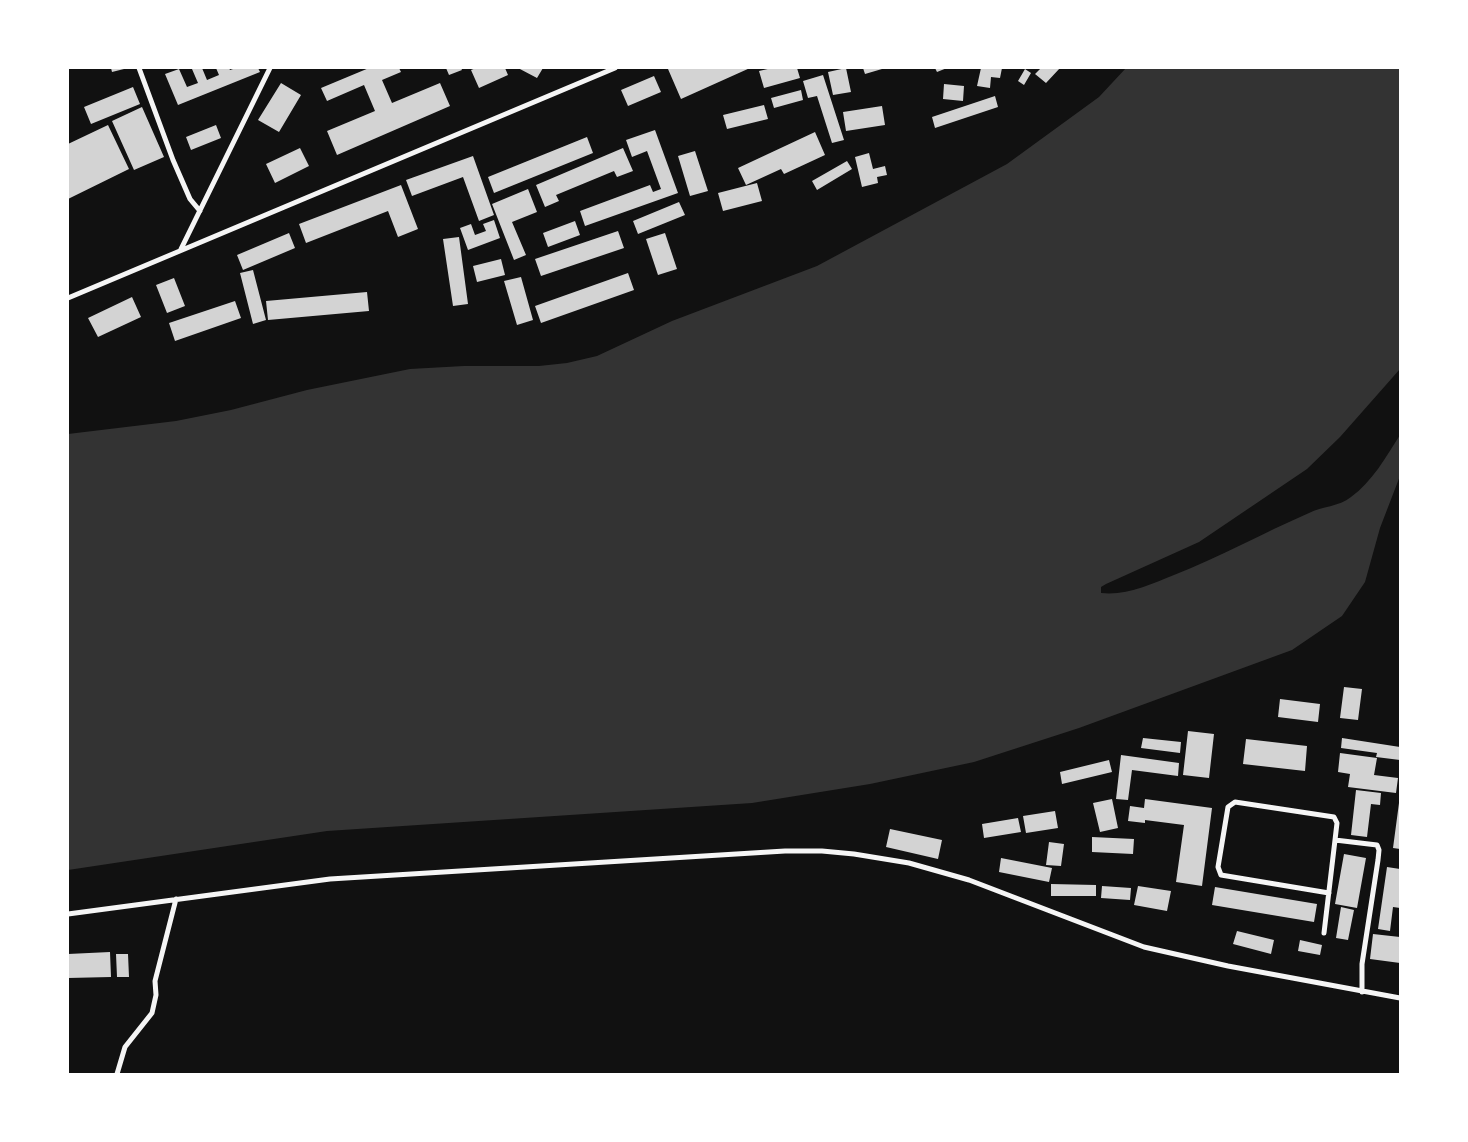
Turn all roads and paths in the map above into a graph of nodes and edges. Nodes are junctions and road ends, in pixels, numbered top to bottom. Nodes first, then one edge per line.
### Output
1 (139, 68) edge
2 (270, 68) edge
3 (615, 68) edge
4 (200, 211) junction
5 (181, 249) junction
6 (68, 298) edge
7 (1334, 840) junction
8 (1329, 893) junction
9 (176, 899) junction
10 (68, 914) edge
11 (1324, 933) dead end
12 (1362, 992) junction
13 (1400, 998) edge
14 (117, 1074) edge

1 - 4 street
2 - 4 street
3 - 5 street
4 - 5 street
5 - 6 street
7 - 8 street
7 - 8 street
7 - 12 street
8 - 11 street
9 - 10 street
9 - 12 street
9 - 14 street
12 - 13 street

